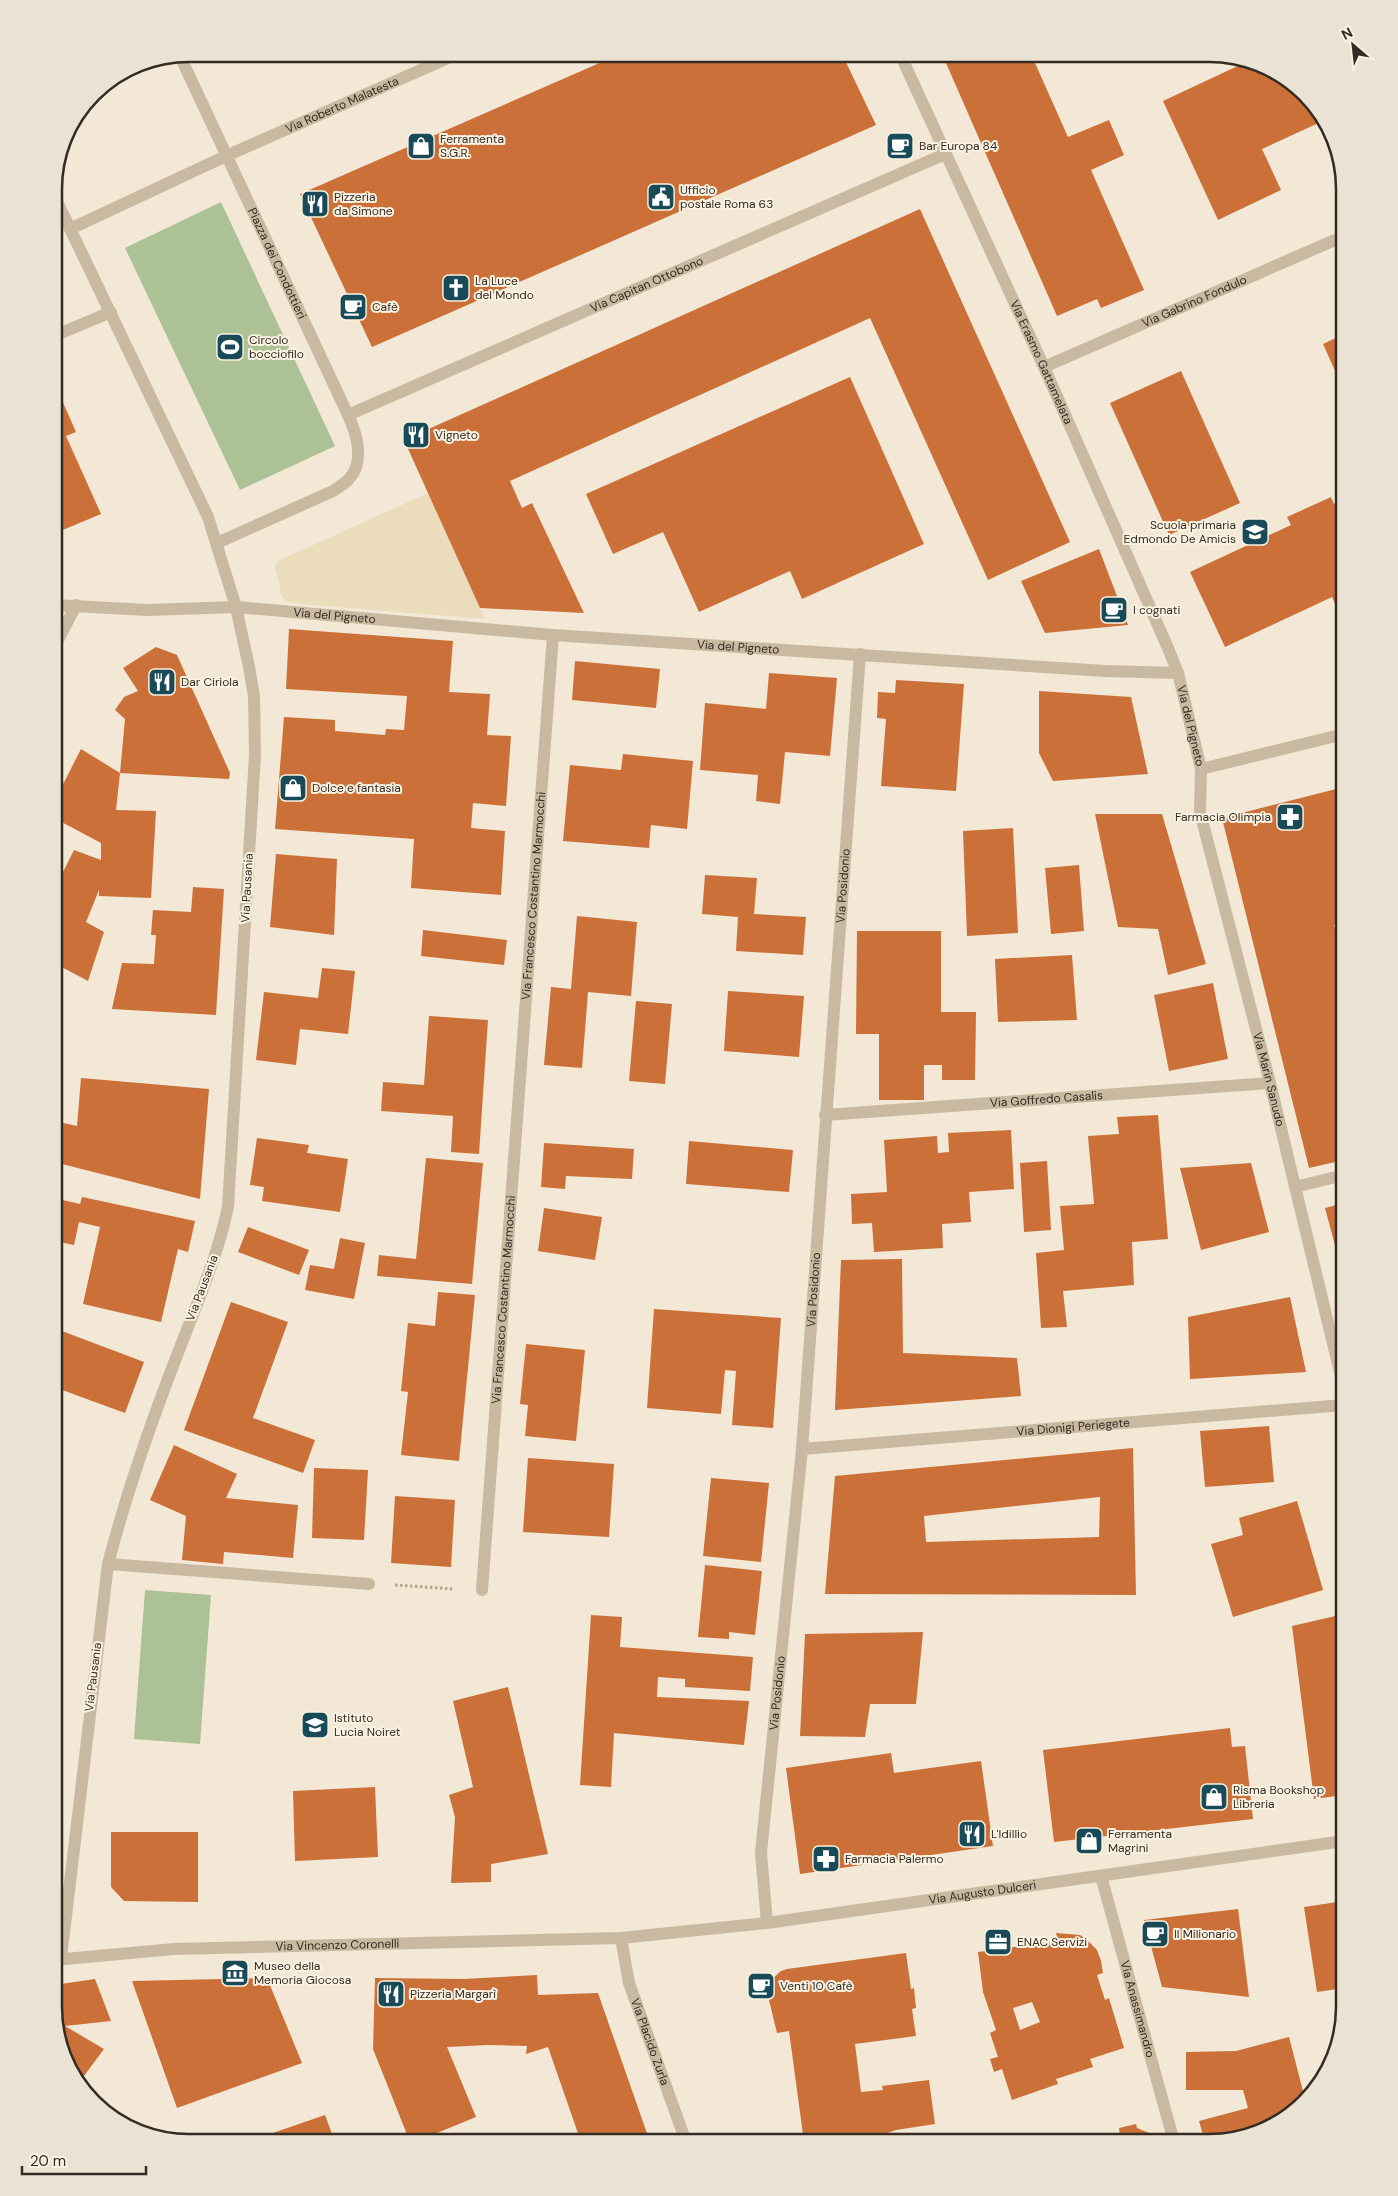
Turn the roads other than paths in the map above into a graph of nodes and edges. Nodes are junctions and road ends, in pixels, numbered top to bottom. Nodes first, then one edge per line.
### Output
1 (183, 63) edge
2 (437, 63) edge
3 (904, 63) edge
4 (945, 154) junction
5 (226, 156) junction
6 (63, 214) edge
7 (70, 229) junction
8 (1336, 239) edge
9 (110, 312) junction
10 (63, 332) edge
11 (1044, 367) junction
12 (348, 415) junction
13 (217, 543) junction
14 (63, 605) edge
15 (76, 605) junction
16 (236, 607) junction
17 (63, 631) edge
18 (553, 635) junction
19 (860, 654) junction
20 (1178, 673) junction
21 (1336, 736) edge
22 (1201, 769) junction
23 (1270, 1083) junction
24 (825, 1115) junction
25 (1336, 1177) edge
26 (1295, 1186) junction
27 (1336, 1356) edge
28 (1336, 1405) edge
29 (802, 1449) junction
30 (108, 1564) junction
31 (370, 1584) road end
32 (482, 1590) road end
33 (1336, 1842) edge
34 (1101, 1876) junction
35 (62, 1920) edge
36 (767, 1923) junction
37 (621, 1938) junction
38 (62, 1959) edge
39 (683, 2133) edge
40 (1172, 2134) edge

1 - 5 street, Piazza dei Condottieri
2 - 5 street, Via Roberto Malatesta
3 - 4 street, Via Erasmo Gattamelata
4 - 11 street, Via Erasmo Gattamelata
4 - 12 street, Via Capitan Ottobono
5 - 7 street
5 - 12 street, Piazza dei Condottieri
6 - 7 street
7 - 9 street
8 - 11 street, Via Gabrino Fondulo
9 - 10 street
9 - 13 street
11 - 20 street, Via Erasmo Gattamelata
12 - 13 street, Piazza dei Condottieri
13 - 16 street
14 - 15 street, Via del Pigneto
15 - 16 street, Via del Pigneto
15 - 17 street
16 - 18 street, Via del Pigneto
16 - 30 street, Via Pausania
18 - 19 street, Via del Pigneto
18 - 32 street, Via Francesco Costantino Marmocchi
19 - 20 street, Via del Pigneto
19 - 24 street, Via Posidonio
20 - 22 street, Via del Pigneto
21 - 22 street, Via del Pigneto
22 - 23 street, Via Marin Sanudo
23 - 24 street, Via Goffredo Casalis
23 - 26 street, Via Marin Sanudo
24 - 29 street, Via Posidonio
25 - 26 street
26 - 27 street, Via Marin Sanudo
28 - 29 street, Via Dionigi Periegete
29 - 36 street, Via Posidonio
30 - 31 street
30 - 35 street, Via Pausania
33 - 34 street, Via Augusto Dulceri
34 - 36 street, Via Augusto Dulceri
34 - 40 street, Via Anassimandro
36 - 37 street, Via Augusto Dulceri
37 - 38 street, Via Vincenzo Coronelli
37 - 39 street, Via Placido Zurla

